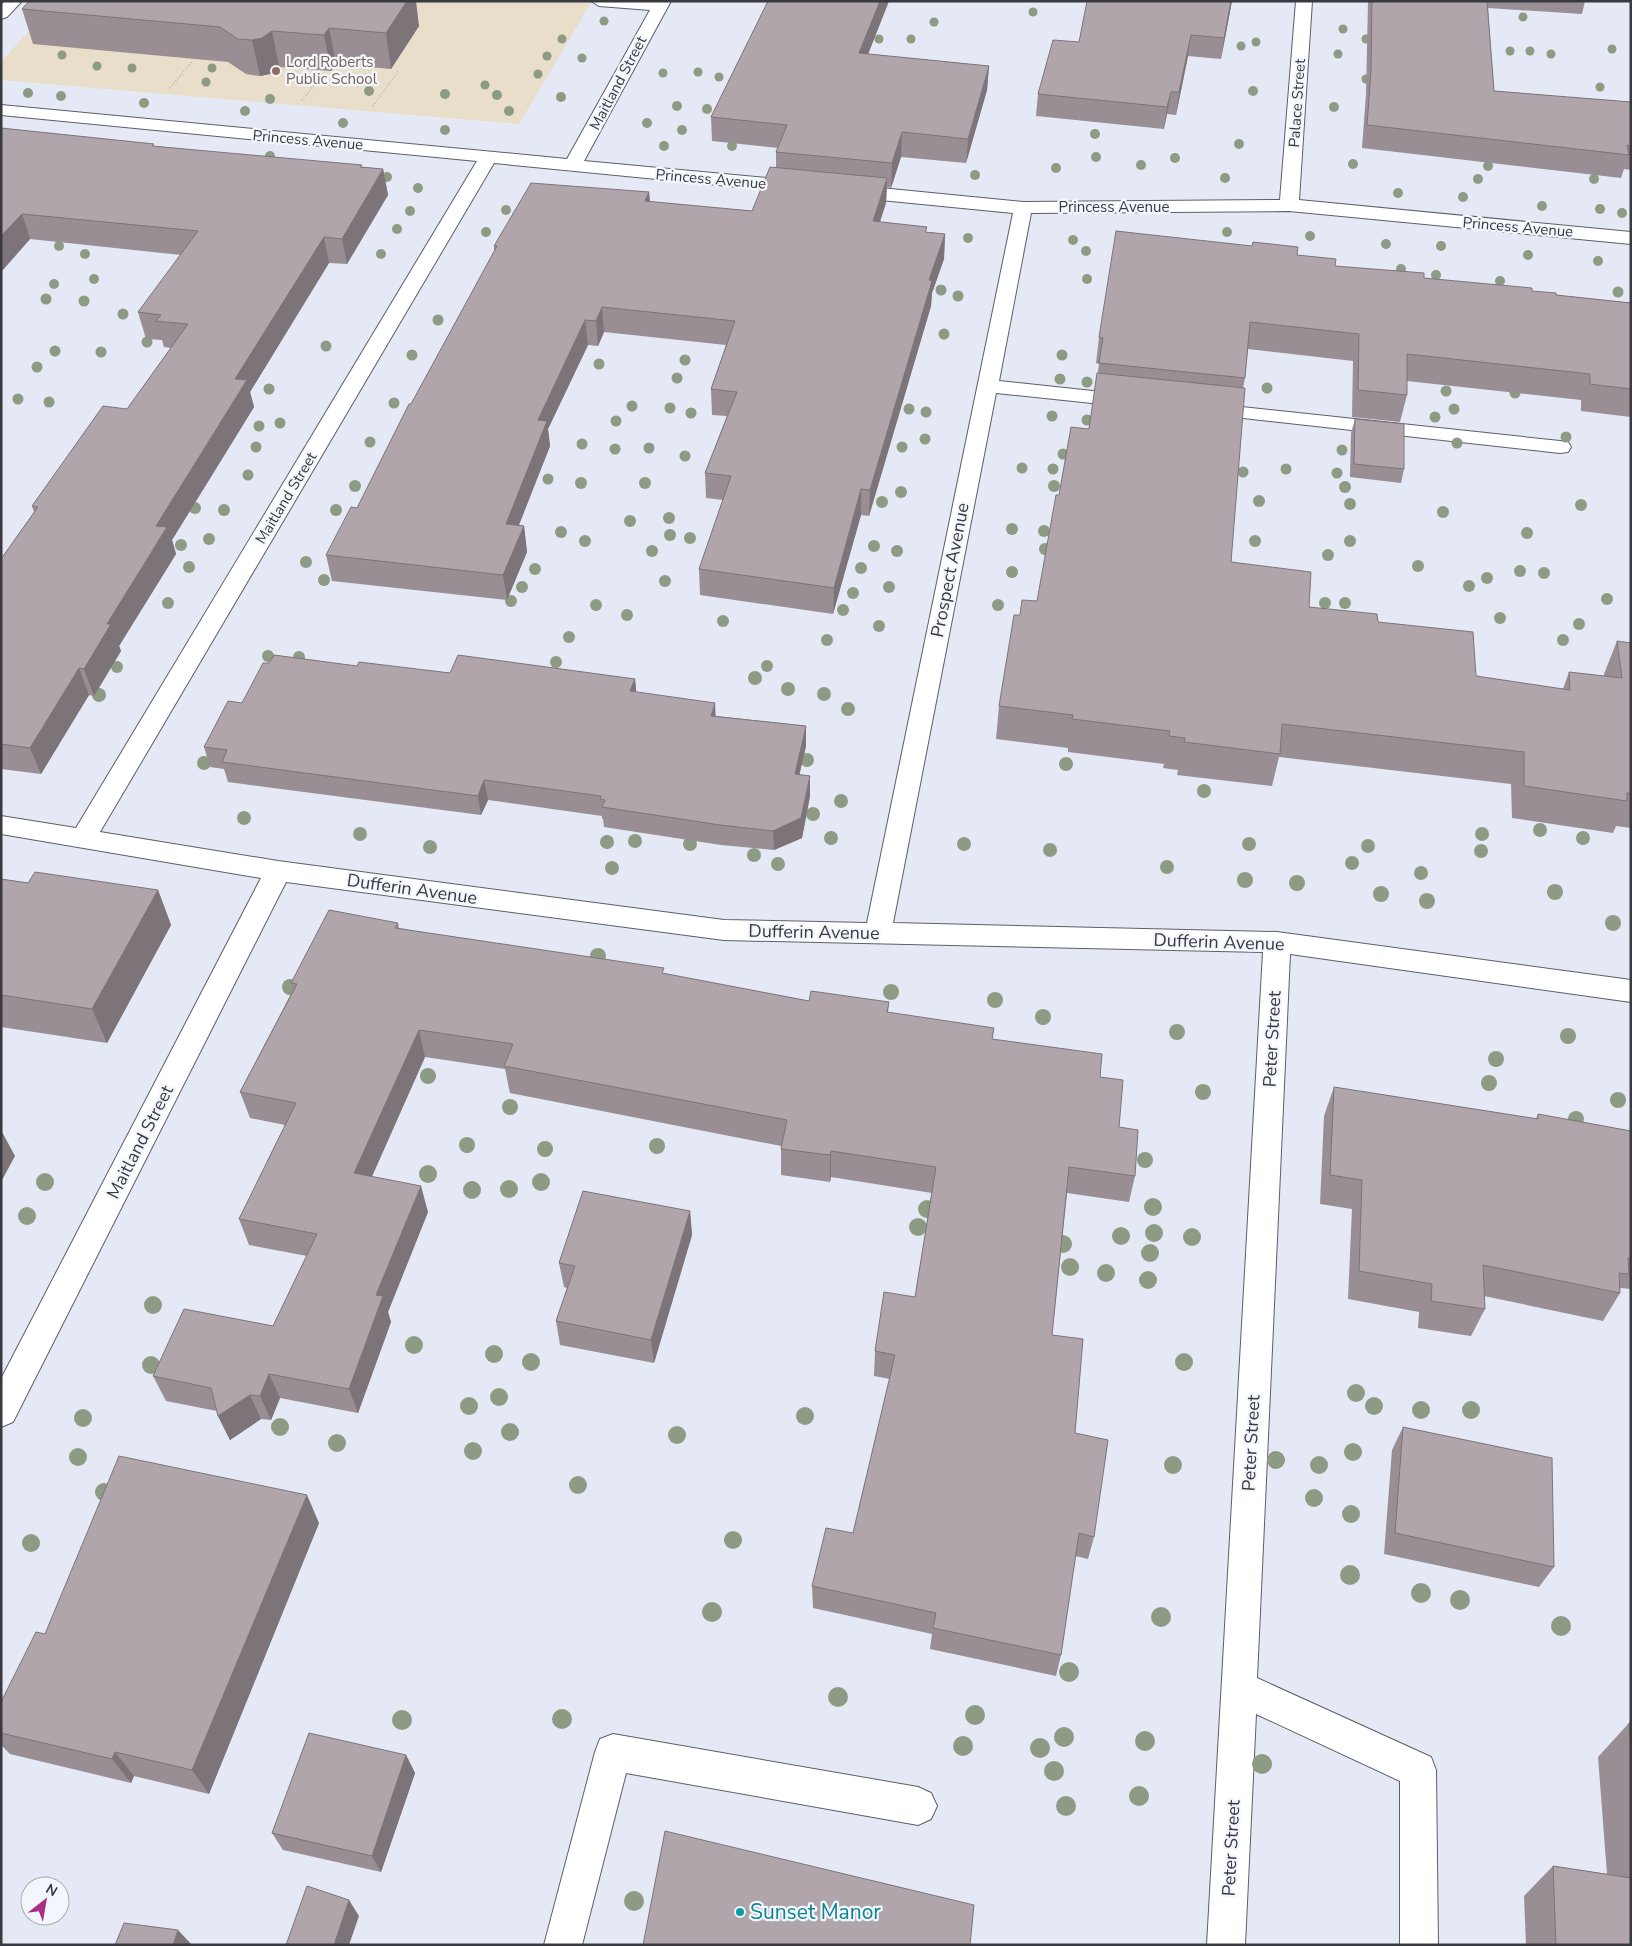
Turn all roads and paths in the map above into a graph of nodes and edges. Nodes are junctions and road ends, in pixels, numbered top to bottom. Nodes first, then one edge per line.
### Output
1 (14, 1) edge
2 (600, 1) edge
3 (1304, 1) edge
4 (661, 4) edge
5 (1, 14) edge
6 (1, 110) edge
7 (489, 157) junction
8 (573, 165) junction
9 (1289, 205) junction
10 (1023, 208) junction
11 (1631, 238) edge
12 (987, 386) junction
13 (1145, 403) edge
14 (1185, 407) edge
15 (1560, 447) dead end
16 (1, 825) edge
17 (83, 838) junction
18 (278, 871) junction
19 (878, 934) junction
20 (1277, 942) junction
21 (1631, 991) edge
22 (1, 1412) edge
23 (1239, 1688) junction
24 (918, 1806) dead end
25 (563, 1945) edge
26 (1226, 1945) edge
27 (1419, 1945) edge

1 - 5 street
2 - 4 street
3 - 9 street, Palace Street
4 - 8 street, Maitland Street
6 - 7 street, Princess Avenue
7 - 8 street, Princess Avenue
7 - 17 street, Maitland Street
8 - 10 street, Princess Avenue
9 - 10 street, Princess Avenue
9 - 11 street, Princess Avenue
10 - 12 street, Prospect Avenue
12 - 13 street
12 - 19 street, Prospect Avenue
14 - 15 street
16 - 17 street, Dufferin Avenue
17 - 18 street, Dufferin Avenue
18 - 19 street, Dufferin Avenue
18 - 22 street, Maitland Street
19 - 20 street, Dufferin Avenue
20 - 21 street, Dufferin Avenue
20 - 23 street, Peter Street
23 - 26 street, Peter Street
23 - 27 street
24 - 25 street

